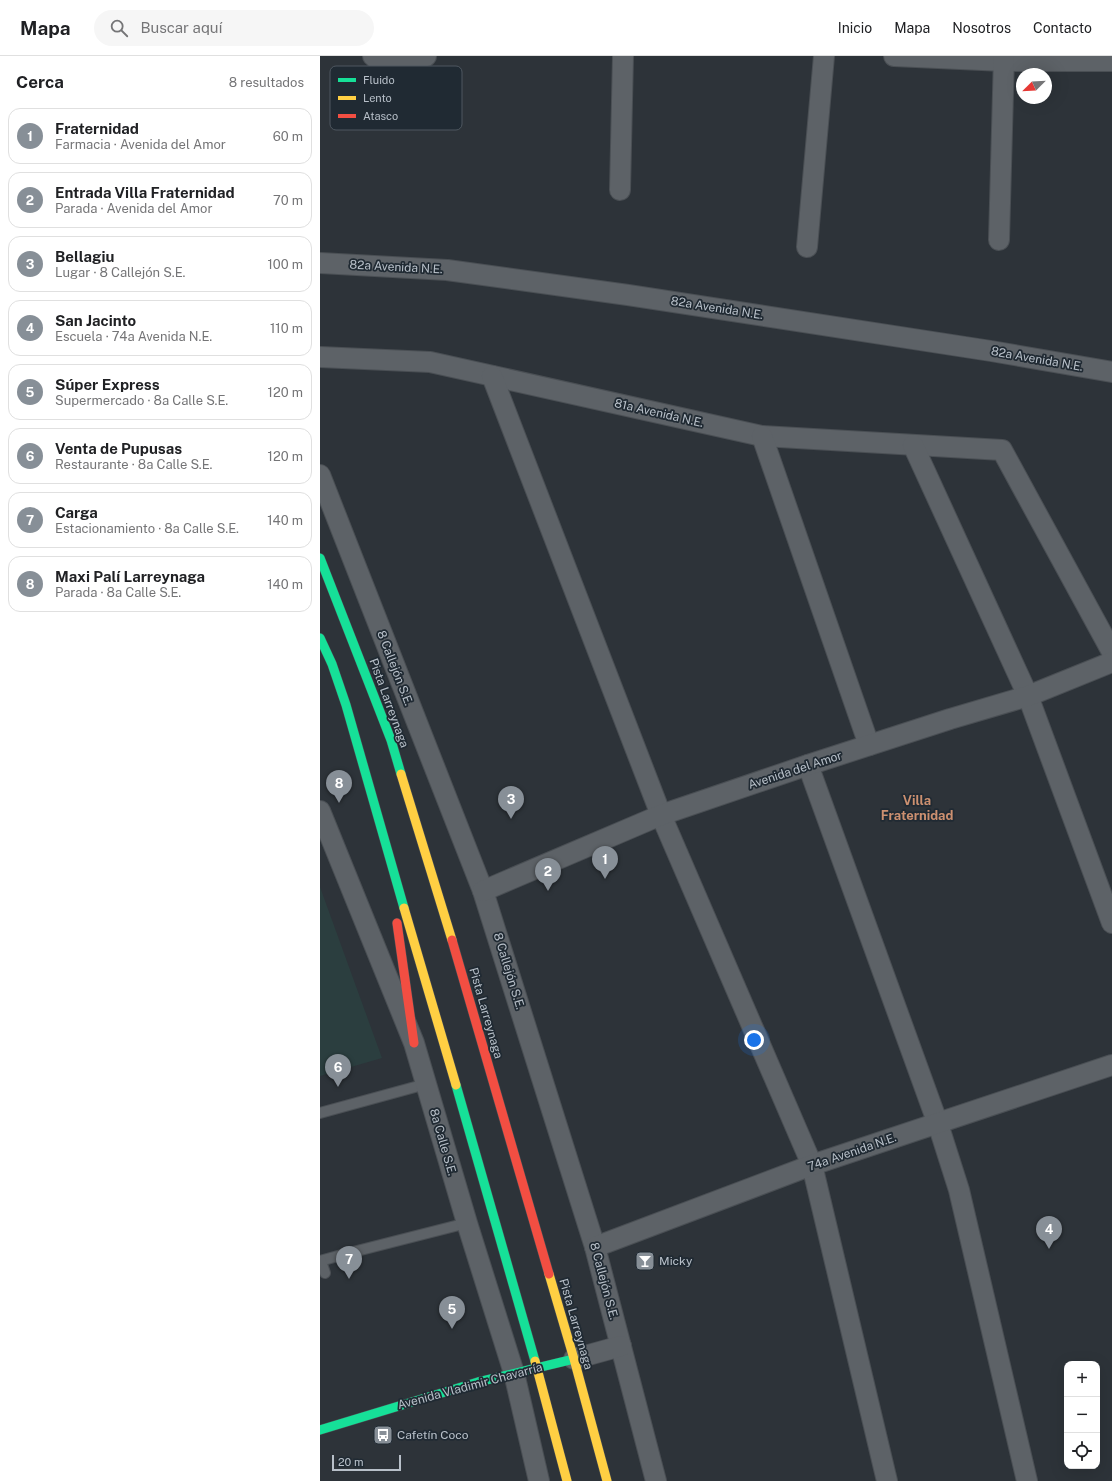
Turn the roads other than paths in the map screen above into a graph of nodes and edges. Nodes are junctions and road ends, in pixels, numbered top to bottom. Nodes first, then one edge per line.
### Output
1 (426, 56) edge
2 (623, 56) edge
3 (824, 56) edge
4 (894, 56) edge
5 (374, 57) edge
6 (1004, 58) edge
7 (1112, 61) edge
8 (620, 190) dead end
9 (999, 240) dead end
10 (808, 247) dead end
11 (320, 263) edge
12 (320, 357) edge
13 (1112, 372) edge
14 (492, 376) junction
15 (762, 436) junction
16 (913, 445) junction
17 (320, 475) edge
18 (320, 558) edge
19 (320, 638) edge
20 (1112, 652) edge
21 (1112, 662) edge
22 (1028, 696) junction
23 (869, 746) junction
24 (808, 765) junction
25 (320, 811) edge
26 (661, 815) junction
27 (387, 850) junction
28 (483, 891) junction
29 (1112, 923) edge
30 (414, 1044) junction
31 (1111, 1068) edge
32 (426, 1084) junction
33 (320, 1113) edge
34 (938, 1124) junction
35 (812, 1166) junction
36 (467, 1223) junction
37 (595, 1247) junction
38 (321, 1261) edge
39 (325, 1273) dead end
40 (621, 1346) junction
41 (574, 1358) junction
42 (538, 1367) junction
43 (514, 1373) junction
44 (320, 1430) edge
45 (539, 1481) edge
46 (567, 1481) edge
47 (607, 1481) edge
48 (656, 1481) edge
49 (886, 1481) edge
50 (1027, 1481) edge

1 - 5 street
2 - 8 street
3 - 10 street
4 - 6 street
6 - 7 street
6 - 9 street
11 - 13 street, 82a Avenida N.E.
12 - 14 street, 81a Avenida N.E.
14 - 15 street, 81a Avenida N.E.
14 - 26 street
15 - 16 street, 81a Avenida N.E.
15 - 23 street
16 - 20 street, 81a Avenida N.E.
16 - 22 street
17 - 28 street, 8 Callejón S.E.
18 - 41 main road, Pista Larreynaga
19 - 27 main road
21 - 22 street, Avenida del Amor
22 - 23 street, Avenida del Amor
22 - 29 street
23 - 24 street, Avenida del Amor
24 - 26 street, Avenida del Amor
24 - 34 street
25 - 30 street, 8a Calle S.E.
26 - 28 street, Avenida del Amor
26 - 35 street
27 - 30 main road
27 - 42 main road
28 - 37 street, 8 Callejón S.E.
30 - 32 street, 8a Calle S.E.
31 - 34 street, 74a Avenida N.E.
32 - 33 lane
32 - 36 street, 8a Calle S.E.
34 - 35 street, 74a Avenida N.E.
34 - 50 street
35 - 37 street, 74a Avenida N.E.
35 - 49 street
36 - 38 lane
36 - 43 street, 8a Calle S.E.
37 - 40 street, 8 Callejón S.E.
38 - 39 lane
40 - 41 street, Avenida Vladimir Chavarría
40 - 48 street, 8 Callejón S.E.
41 - 42 main road, Avenida Vladimir Chavarría
41 - 47 main road, Pista Larreynaga
42 - 43 main road, Avenida Vladimir Chavarría
42 - 46 main road
43 - 44 main road, Avenida Vladimir Chavarría
43 - 45 street, 8a Calle S.E.

